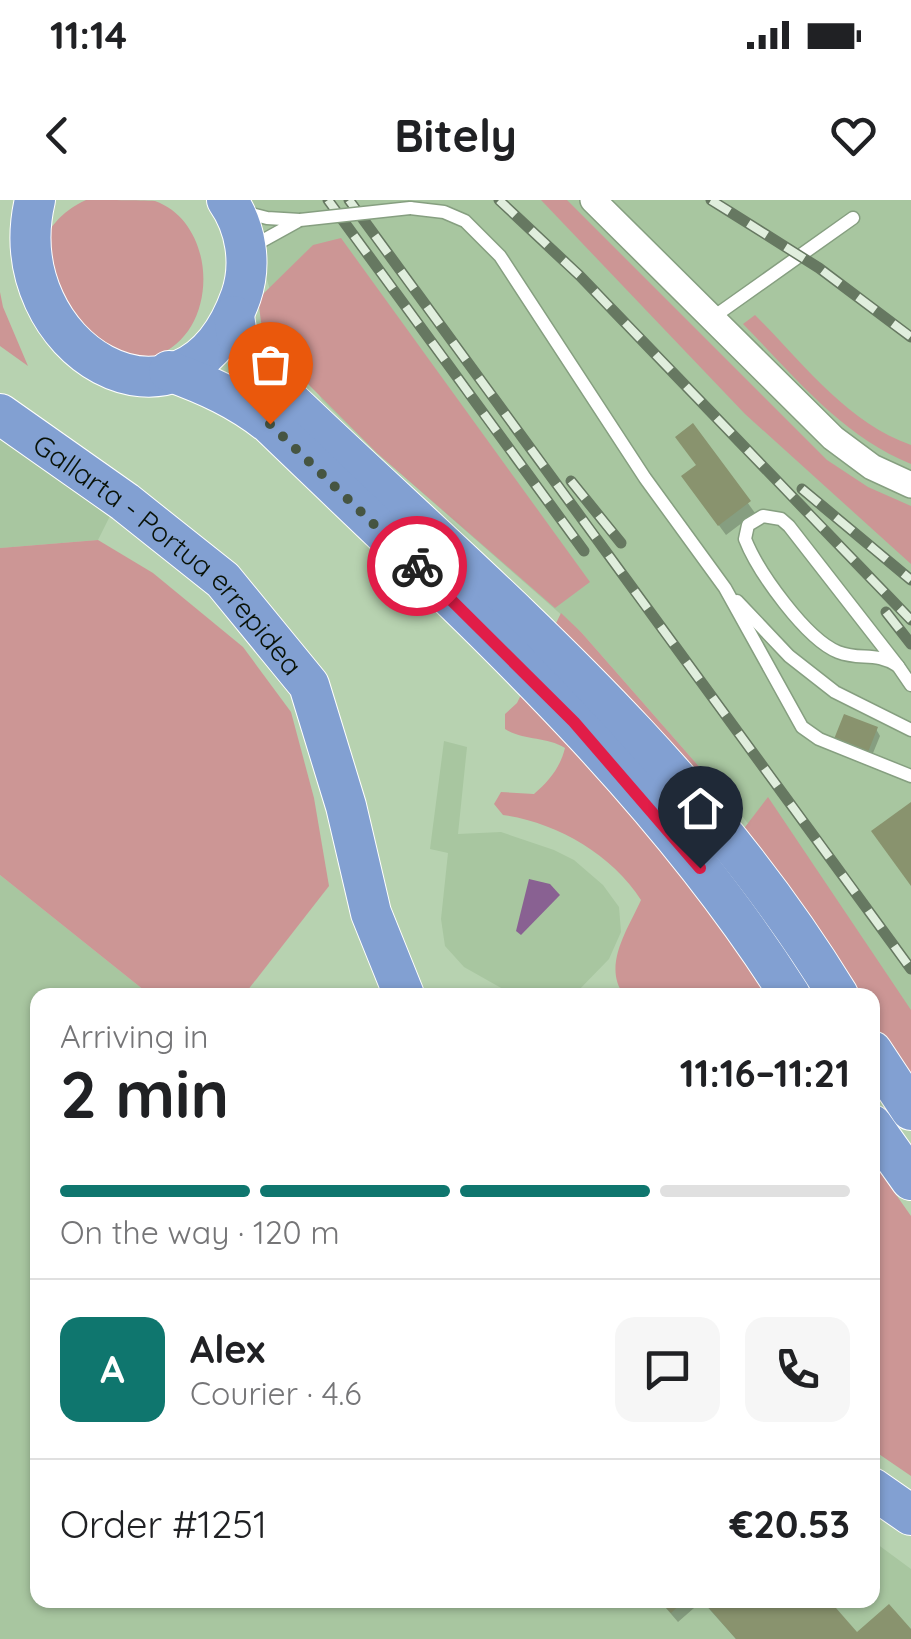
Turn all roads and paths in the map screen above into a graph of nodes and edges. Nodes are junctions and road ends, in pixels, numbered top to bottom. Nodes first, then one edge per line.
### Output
1 (35, 200) edge
2 (593, 200) edge
3 (231, 205) edge
4 (852, 218) dead end
5 (300, 220) junction
6 (8, 243) edge
7 (246, 250) junction
8 (234, 316) junction
9 (712, 318) junction
10 (170, 371) junction
11 (0, 414) edge
12 (911, 485) edge
13 (725, 588) junction
14 (524, 644) junction
15 (898, 666) junction
16 (911, 685) edge
17 (911, 730) edge
18 (911, 776) edge
19 (401, 988) edge
20 (785, 988) edge
21 (834, 988) edge
22 (880, 1062) edge
23 (911, 1110) edge
24 (880, 1136) edge
25 (911, 1180) edge
26 (880, 1494) edge
27 (911, 1515) edge

1 - 6 highway
2 - 9 street
3 - 5 lane
3 - 7 highway
4 - 9 lane
5 - 7 lane
5 - 13 lane, bridge
6 - 10 highway
7 - 8 highway
8 - 10 highway
8 - 14 highway
9 - 12 street
10 - 14 highway
11 - 19 highway, Gallarta - Portua errepidea
13 - 17 lane
13 - 18 lane
14 - 20 highway
14 - 21 highway
15 - 15 lane
15 - 16 lane
22 - 23 highway
24 - 25 highway
26 - 27 highway

